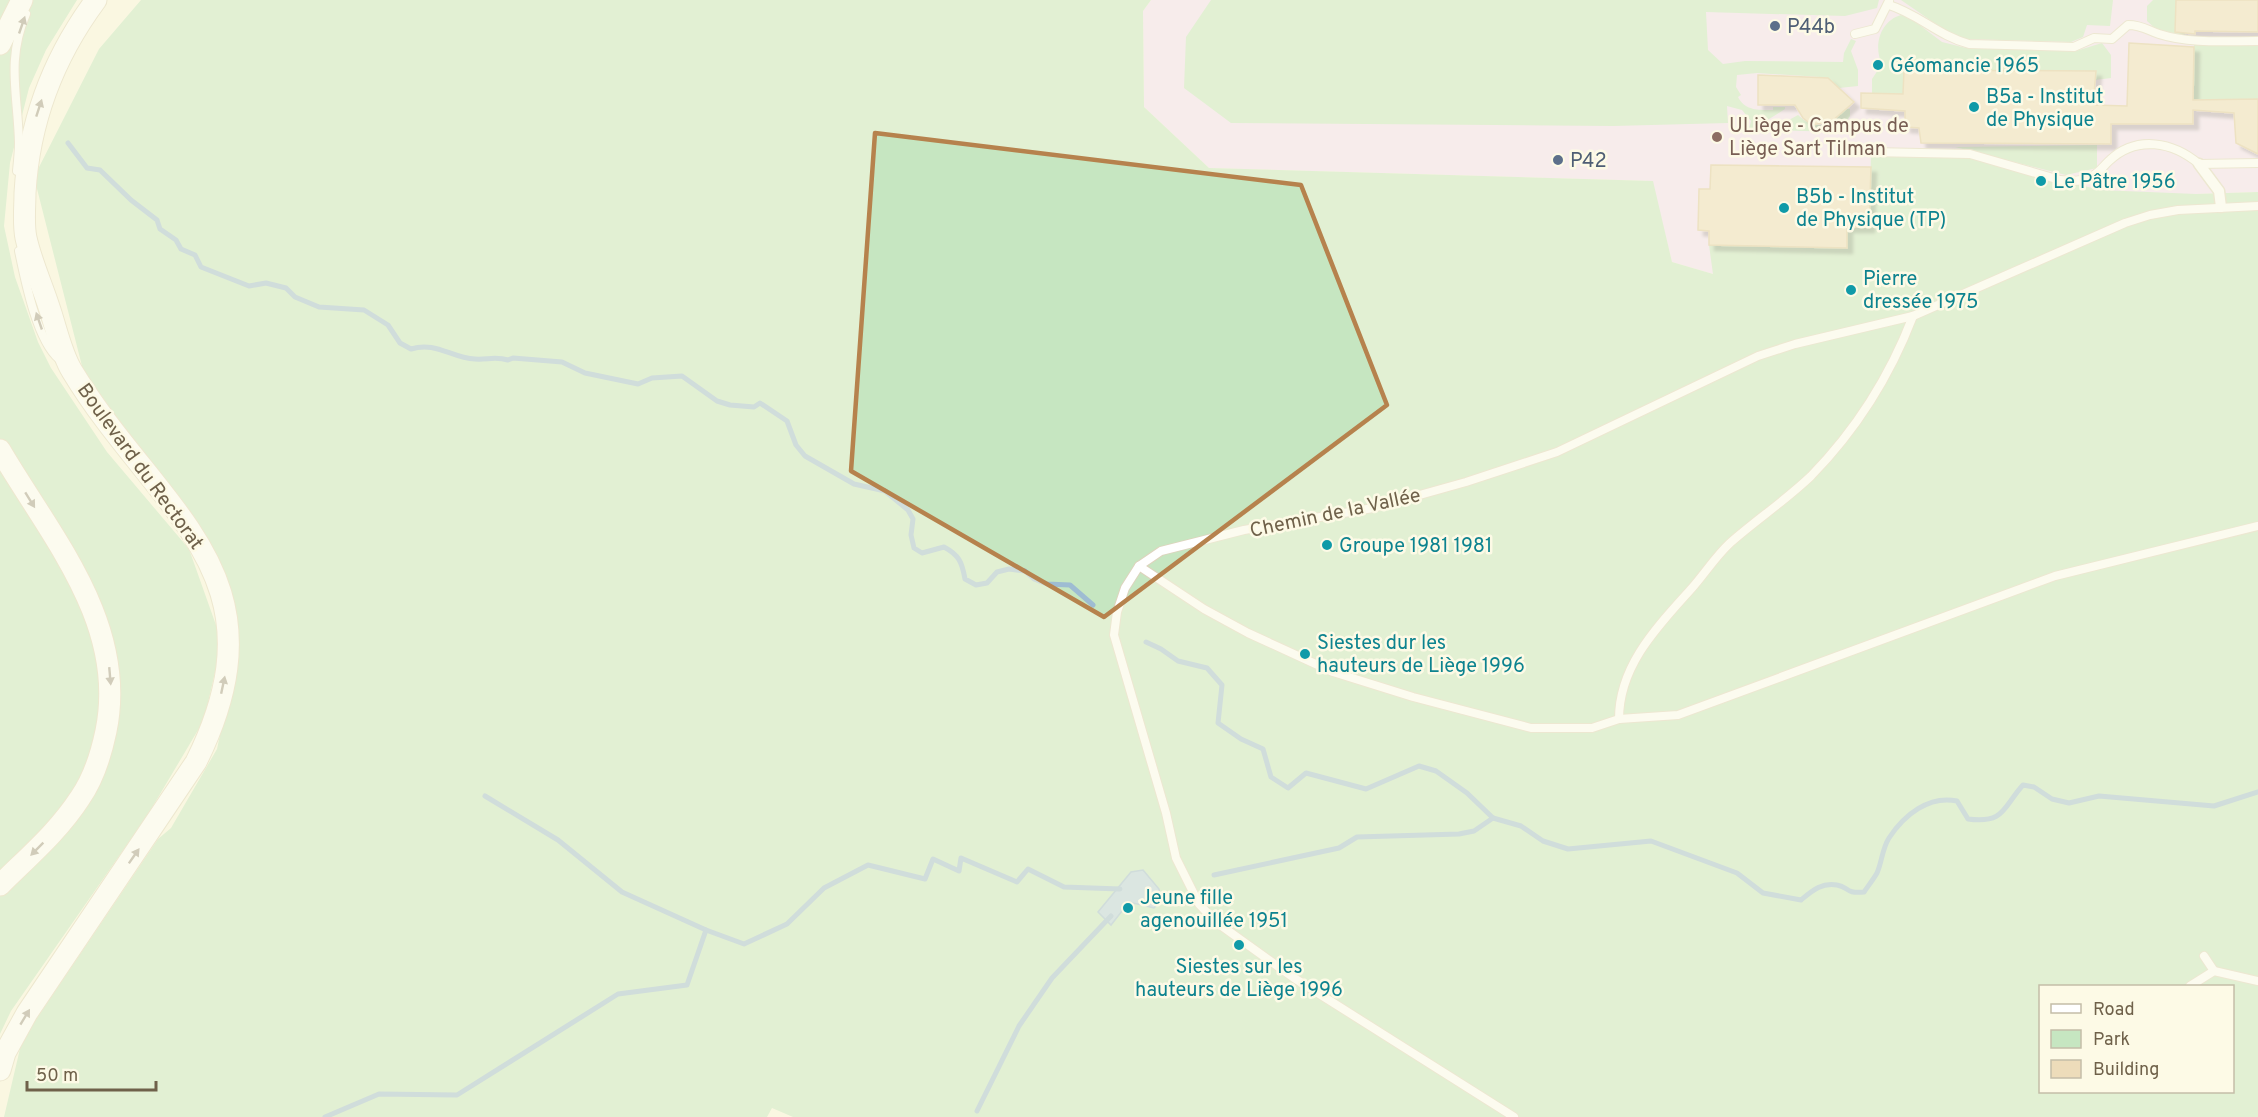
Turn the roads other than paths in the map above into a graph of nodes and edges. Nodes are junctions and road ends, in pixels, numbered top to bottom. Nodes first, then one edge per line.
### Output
1 (22, 0) edge
2 (32, 0) edge
3 (96, 0) edge
4 (1889, 3) edge
5 (1854, 34) dead end
6 (2258, 42) edge
7 (0, 44) edge
8 (1846, 151) dead end
9 (1860, 151) dead end
10 (1871, 152) dead end
11 (2258, 163) edge
12 (2199, 164) junction
13 (2221, 207) junction
14 (2257, 208) edge
15 (1913, 316) junction
16 (70, 368) junction
17 (0, 450) edge
18 (2258, 526) edge
19 (1139, 566) junction
20 (1619, 719) junction
21 (0, 885) edge
22 (2204, 956) dead end
23 (2214, 971) junction
24 (2258, 981) edge
25 (2193, 985) edge
26 (0, 1070) edge
27 (1514, 1117) edge

1 - 7 main road
16 -> 2 lane
16 -> 3 main road, Boulevard du Rectorat
4 - 5 lane
4 - 6 lane
8 - 9 lane
10 - 12 lane
11 - 12 lane
12 - 13 street
13 - 14 lane, Chemin de la Vallée
13 - 15 lane, Chemin de la Vallée
15 - 19 lane, Chemin de la Vallée
15 - 20 lane
26 -> 16 main road, Boulevard du Rectorat
17 -> 21 main road
18 - 20 lane
19 - 20 lane
19 - 27 lane, Chemin de la Vallée
22 - 23 lane
23 - 24 lane
23 - 25 lane

